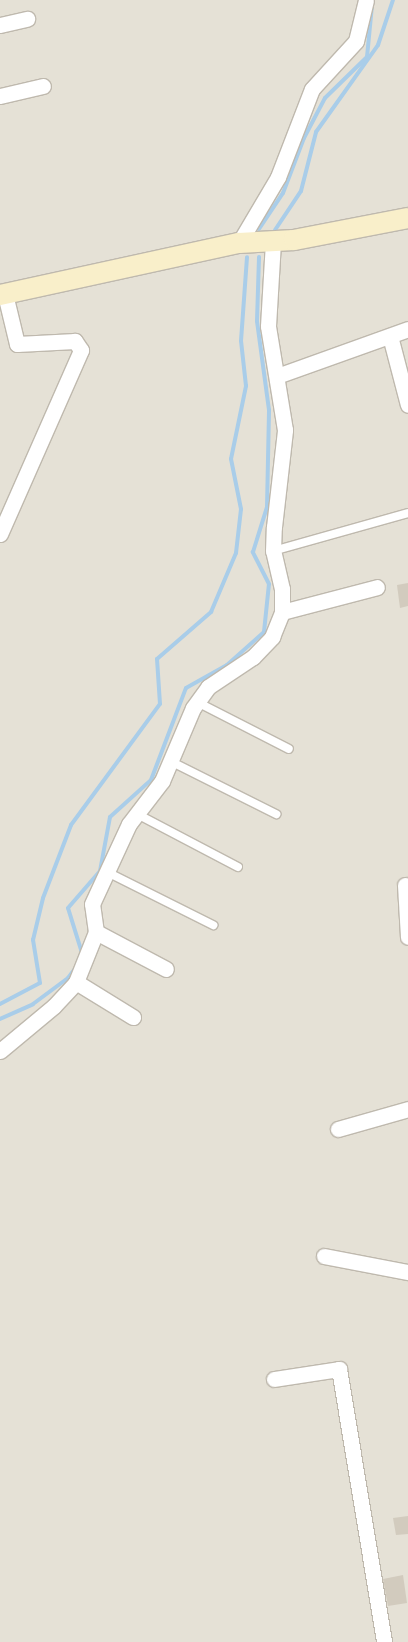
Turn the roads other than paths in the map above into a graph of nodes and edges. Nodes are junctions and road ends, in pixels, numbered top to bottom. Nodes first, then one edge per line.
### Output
1 (366, 0) edge
2 (27, 19) dead end
3 (0, 25) edge
4 (43, 86) dead end
5 (0, 96) edge
6 (408, 218) edge
7 (273, 242) junction
8 (240, 243) junction
9 (3, 295) edge
10 (408, 329) edge
11 (390, 336) junction
12 (277, 376) junction
13 (408, 405) edge
14 (408, 513) edge
15 (0, 534) edge
16 (273, 551) junction
17 (377, 588) dead end
18 (282, 612) junction
19 (197, 702) junction
20 (289, 749) dead end
21 (170, 761) junction
22 (137, 814) junction
23 (276, 814) dead end
24 (238, 867) dead end
25 (107, 872) junction
26 (405, 885) dead end
27 (213, 925) dead end
28 (96, 932) junction
29 (408, 938) edge
30 (166, 969) dead end
31 (76, 982) junction
32 (133, 1017) dead end
33 (0, 1051) edge
34 (408, 1109) edge
35 (338, 1129) dead end
36 (324, 1256) dead end
37 (408, 1272) edge
38 (274, 1380) dead end
39 (384, 1642) edge

1 - 8 street
2 - 3 street
4 - 5 street
6 - 7 street
7 - 8 street
7 - 12 street
8 - 9 street
9 - 15 street
10 - 11 street
11 - 12 street
11 - 13 street
12 - 16 street
14 - 16 lane
16 - 18 street
17 - 18 street
18 - 19 street
19 - 20 lane
19 - 21 street
21 - 22 street
21 - 23 lane
22 - 24 lane
22 - 25 street
25 - 27 lane
25 - 28 street
26 - 29 street
28 - 30 street
28 - 31 street
31 - 32 street
31 - 33 street
34 - 35 street
36 - 37 street
38 - 39 street

